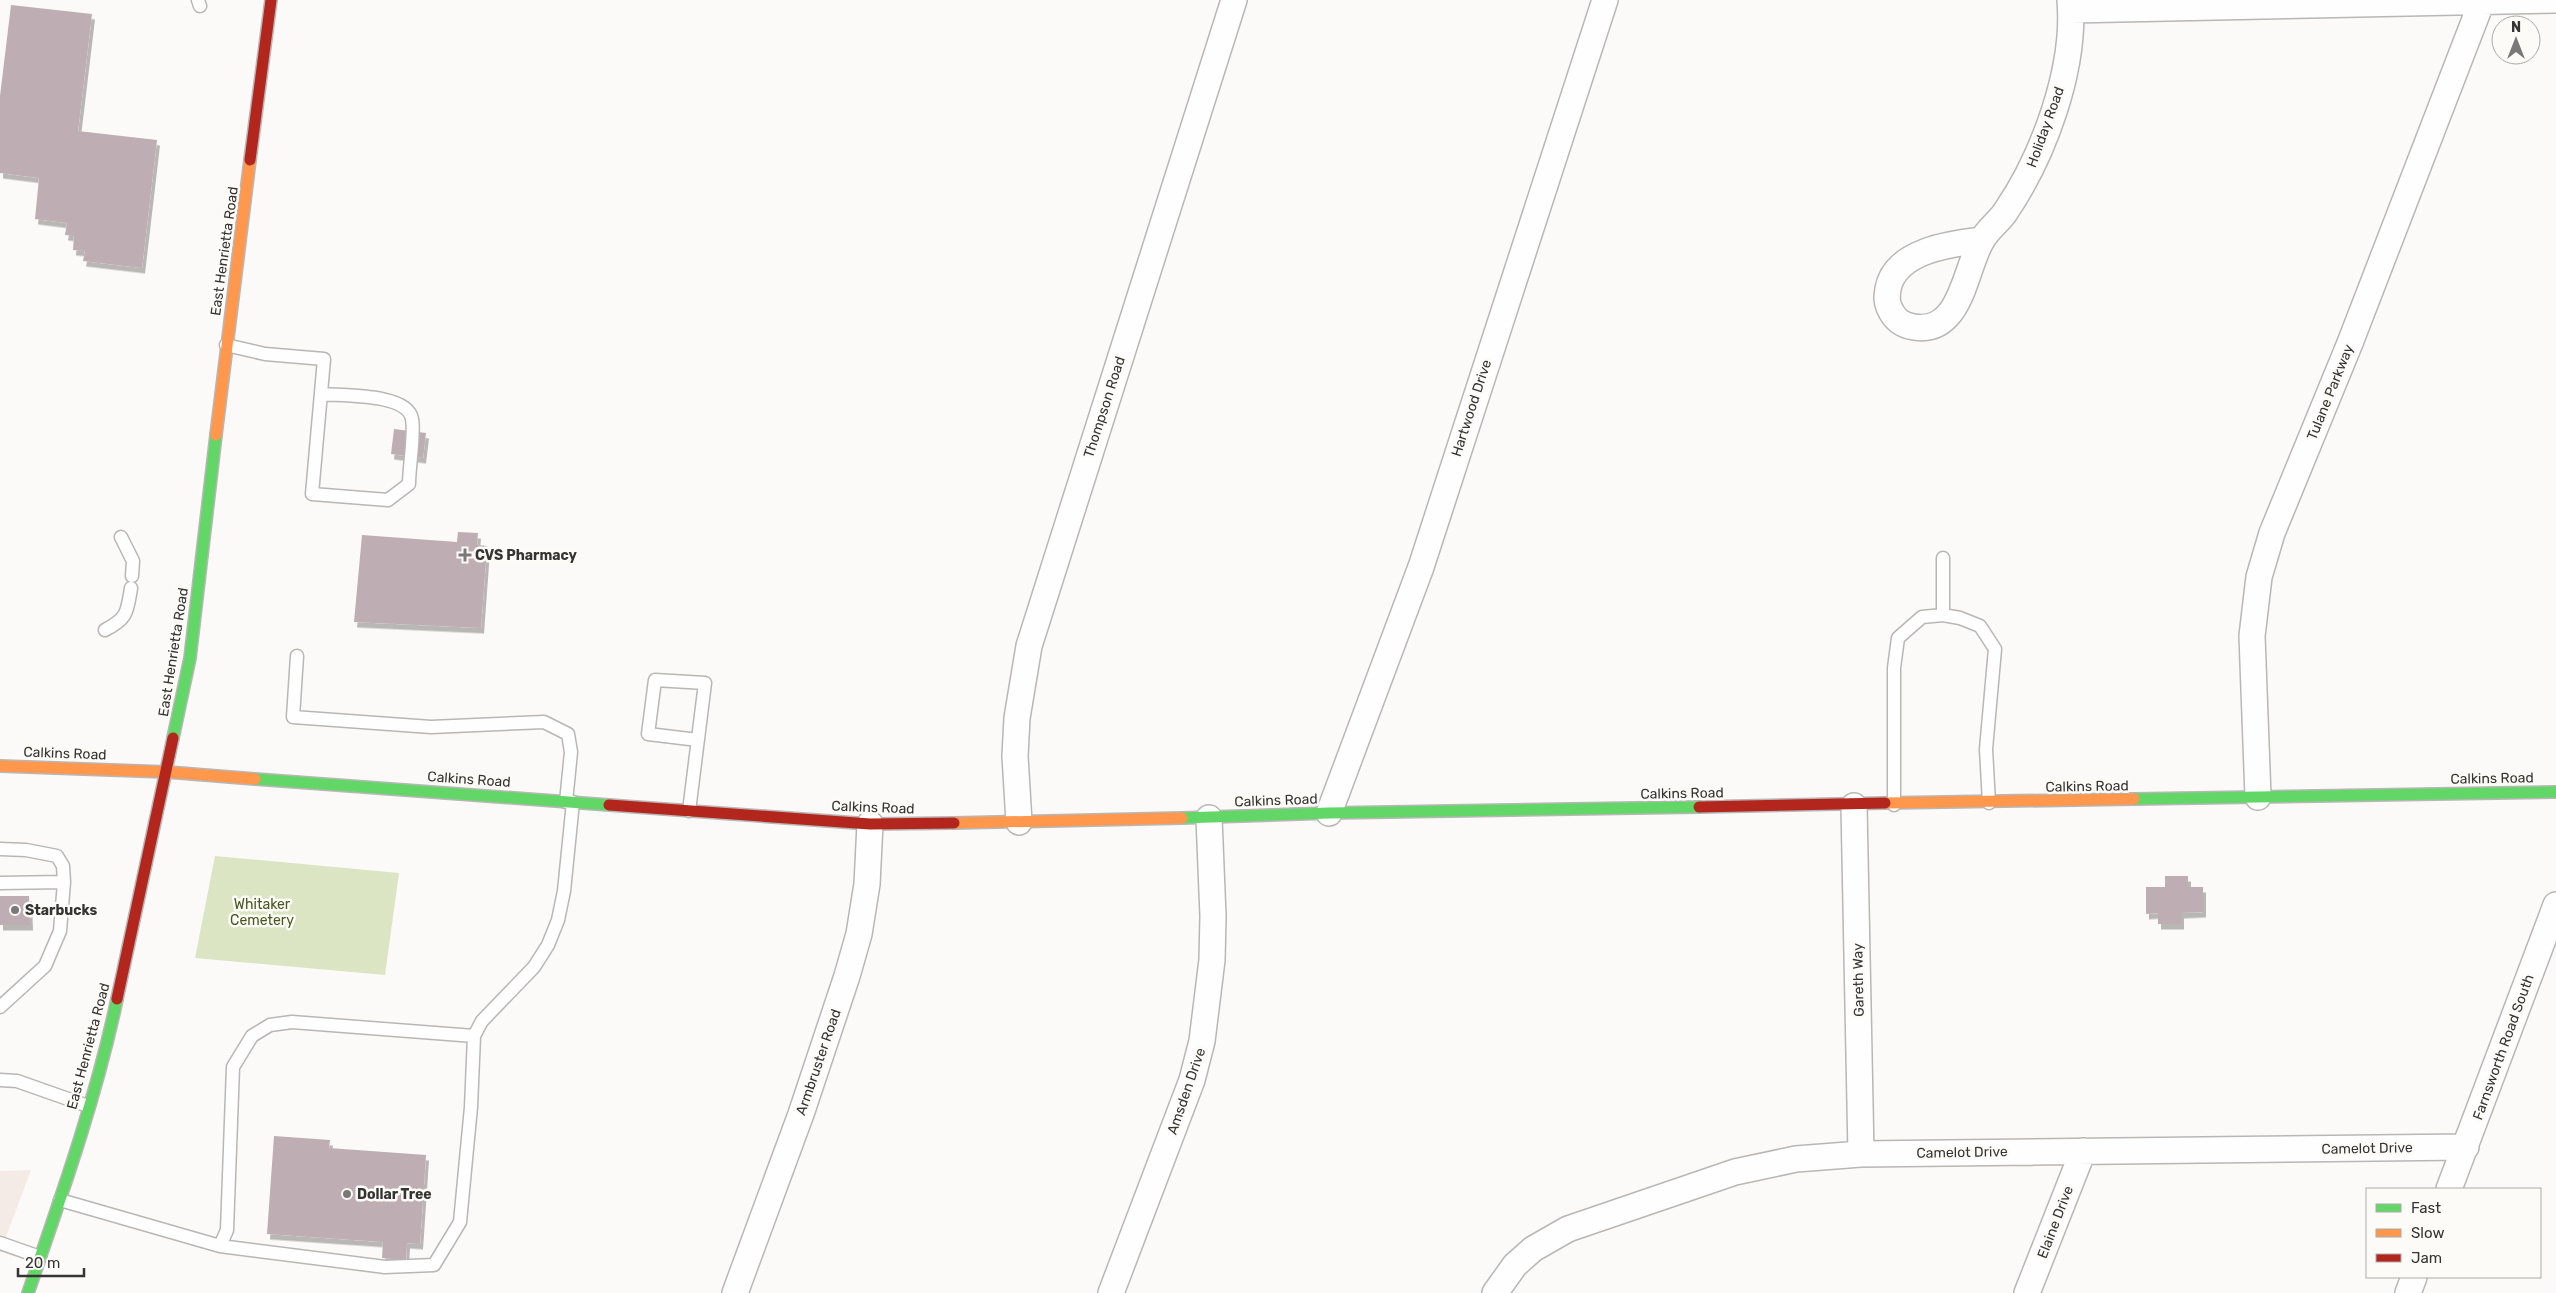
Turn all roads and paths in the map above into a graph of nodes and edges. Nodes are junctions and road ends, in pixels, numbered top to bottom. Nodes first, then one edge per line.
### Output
1 (271, 0) edge
2 (1234, 0) edge
3 (1605, 0) edge
4 (2556, 0) edge
5 (2482, 1) edge
6 (2070, 5) edge
7 (1982, 240) dead end
8 (226, 345) junction
9 (321, 394) junction
10 (121, 537) dead end
11 (1943, 558) dead end
12 (1943, 616) junction
13 (105, 630) dead end
14 (297, 656) dead end
15 (698, 740) junction
16 (0, 766) edge
17 (167, 772) junction
18 (2556, 792) edge
19 (2258, 797) junction
20 (569, 802) junction
21 (1989, 803) junction
22 (1894, 805) junction
23 (1854, 806) junction
24 (689, 811) junction
25 (1329, 813) junction
26 (1210, 818) junction
27 (1019, 822) junction
28 (870, 824) junction
29 (0, 849) edge
30 (64, 882) junction
31 (0, 883) edge
32 (2556, 905) edge
33 (0, 1007) edge
34 (474, 1036) junction
35 (0, 1080) edge
36 (88, 1106) junction
37 (2466, 1147) junction
38 (2083, 1151) junction
39 (1862, 1154) junction
40 (2449, 1188) edge
41 (60, 1200) junction
42 (0, 1243) edge
43 (220, 1246) junction
44 (40, 1257) junction
45 (2414, 1278) edge
46 (28, 1293) edge
47 (735, 1293) edge
48 (1111, 1293) edge
49 (1495, 1293) edge
50 (2027, 1293) edge
51 (2408, 1293) edge

1 - 8 main road, East Henrietta Road
2 - 27 street, Thompson Road
3 - 25 street, Hartwood Drive
4 - 5 street
5 - 6 street
5 - 19 street, Tulane Parkway
6 - 7 street, Holiday Road
8 - 9 lane
8 - 17 main road, East Henrietta Road
9 - 9 lane
10 - 13 lane
11 - 12 lane
12 - 21 lane
12 - 22 lane
14 - 20 lane
15 - 15 lane
15 - 24 lane
16 - 17 main road, Calkins Road
17 - 20 main road, Calkins Road
17 - 36 main road, East Henrietta Road
18 - 19 main road, Calkins Road
19 - 21 main road, Calkins Road
20 - 24 main road, Calkins Road
20 - 34 lane
21 - 22 main road, Calkins Road
22 - 23 main road, Calkins Road
23 - 25 main road, Calkins Road
23 - 39 street, Gareth Way
24 - 28 main road, Calkins Road
25 - 26 main road, Calkins Road
26 - 27 main road, Calkins Road
26 - 48 street, Amsden Drive
27 - 28 main road, Calkins Road
28 - 47 street, Armbruster Road
29 - 30 lane
30 - 31 lane
30 - 33 lane
32 - 37 street, Farnsworth Road South
34 - 43 lane
34 - 43 lane
35 - 36 lane
36 - 41 main road, East Henrietta Road
37 - 38 street, Camelot Drive
37 - 40 street, Farnsworth Road South
38 - 39 street, Camelot Drive
38 - 50 street, Elaine Drive
39 - 49 street, Camelot Drive
41 - 43 lane
41 - 44 main road, East Henrietta Road
42 - 44 lane
44 - 46 main road, East Henrietta Road
45 - 51 street

